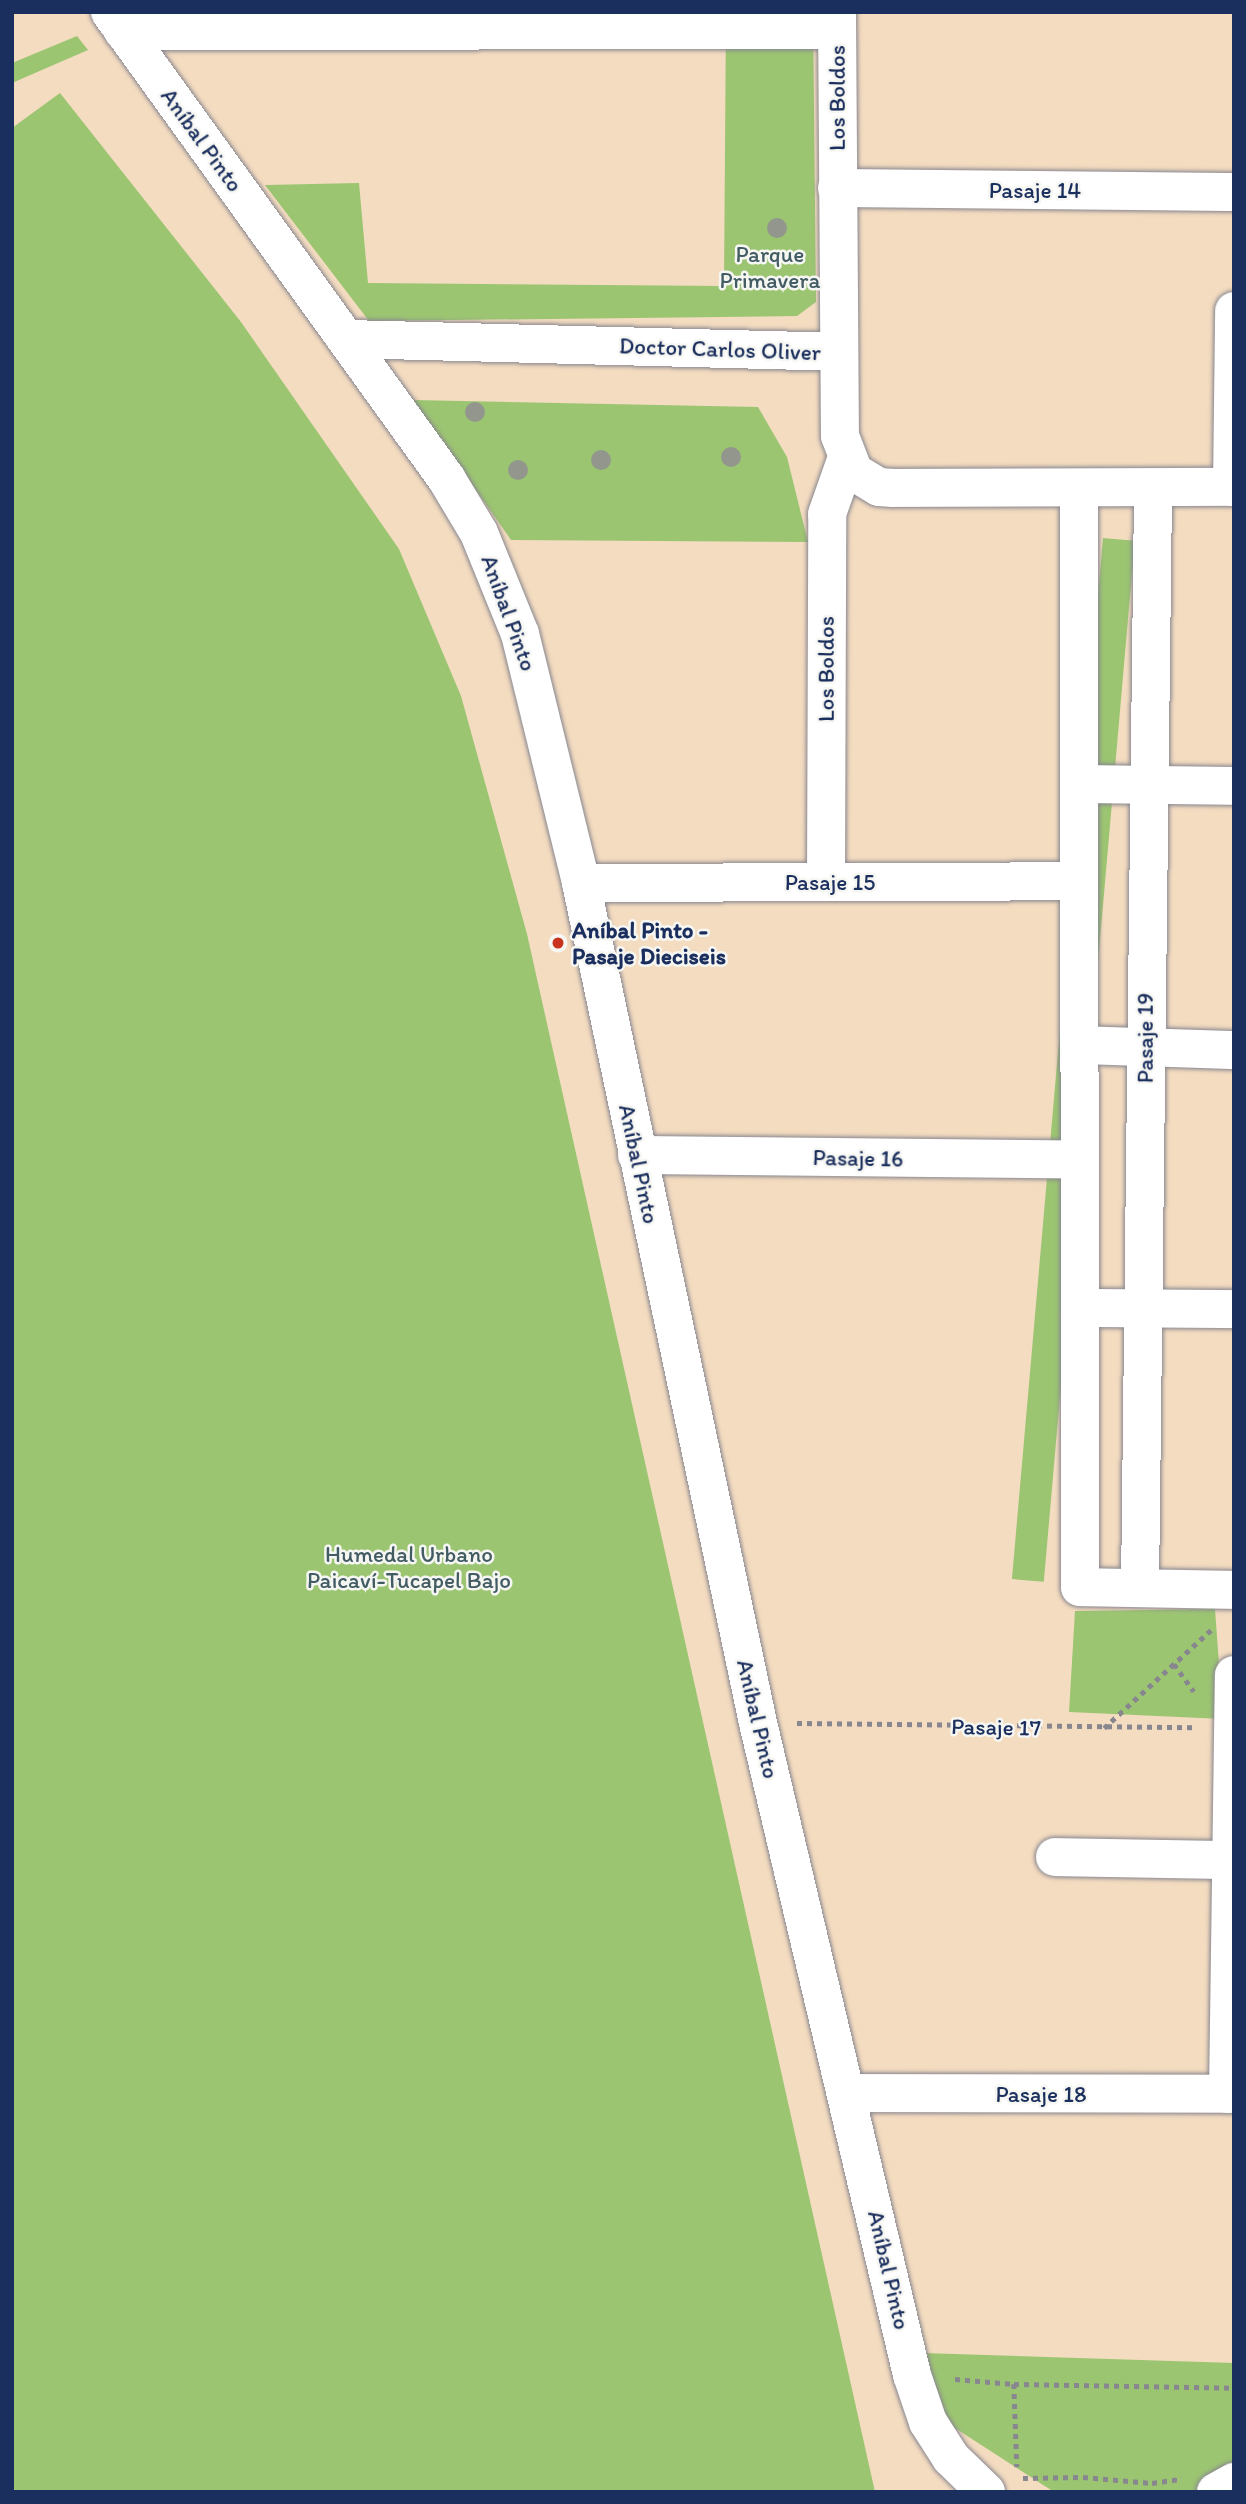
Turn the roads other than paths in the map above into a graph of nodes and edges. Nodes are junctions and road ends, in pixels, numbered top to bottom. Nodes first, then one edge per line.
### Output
1 (116, 21) edge
2 (837, 21) edge
3 (837, 188) junction
4 (1234, 192) edge
5 (1234, 311) edge
6 (347, 339) junction
7 (838, 352) junction
8 (846, 460) junction
9 (1233, 487) edge
10 (1079, 488) junction
11 (1153, 488) junction
12 (1079, 784) junction
13 (1234, 786) edge
14 (1147, 787) junction
15 (1079, 881) junction
16 (826, 882) junction
17 (581, 883) junction
18 (1080, 1045) junction
19 (1145, 1050) junction
20 (1234, 1050) edge
21 (637, 1155) junction
22 (1079, 1160) junction
23 (1080, 1308) junction
24 (1142, 1309) junction
25 (1234, 1310) edge
26 (1140, 1588) junction
27 (1229, 1604) edge
28 (1234, 1675) edge
29 (1233, 1727) edge
30 (1055, 1857) dead end
31 (1231, 1860) junction
32 (849, 2093) junction
33 (1231, 2094) edge
34 (1234, 2482) edge
35 (1203, 2485) edge
36 (991, 2488) edge

1 - 2 street
1 - 6 street, Aníbal Pinto
2 - 3 street, Los Boldos
3 - 4 street, Pasaje 14
3 - 7 street, Los Boldos
5 - 9 street
6 - 7 street, Doctor Carlos Oliver
6 - 17 street, Aníbal Pinto
7 - 8 street, Doctor Carlos Oliver
8 - 10 street
8 - 16 street, Los Boldos
9 - 11 street
10 - 11 street
10 - 12 street
11 - 14 street, Pasaje 19
12 - 14 street
12 - 15 street
13 - 14 street
14 - 19 street, Pasaje 19
15 - 16 street, Pasaje 15
15 - 18 street
16 - 17 street, Pasaje 15
17 - 21 street, Aníbal Pinto
18 - 19 street
18 - 22 street
19 - 20 street
19 - 24 street, Pasaje 19
21 - 22 street, Pasaje 16
21 - 32 street, Aníbal Pinto
22 - 23 street
23 - 24 street
23 - 26 street
24 - 25 street
24 - 26 street, Pasaje 19
26 - 27 street
28 - 29 street
29 - 31 street
30 - 31 street
31 - 33 street
32 - 33 street, Pasaje 18
32 - 36 street, Aníbal Pinto
34 - 35 street

